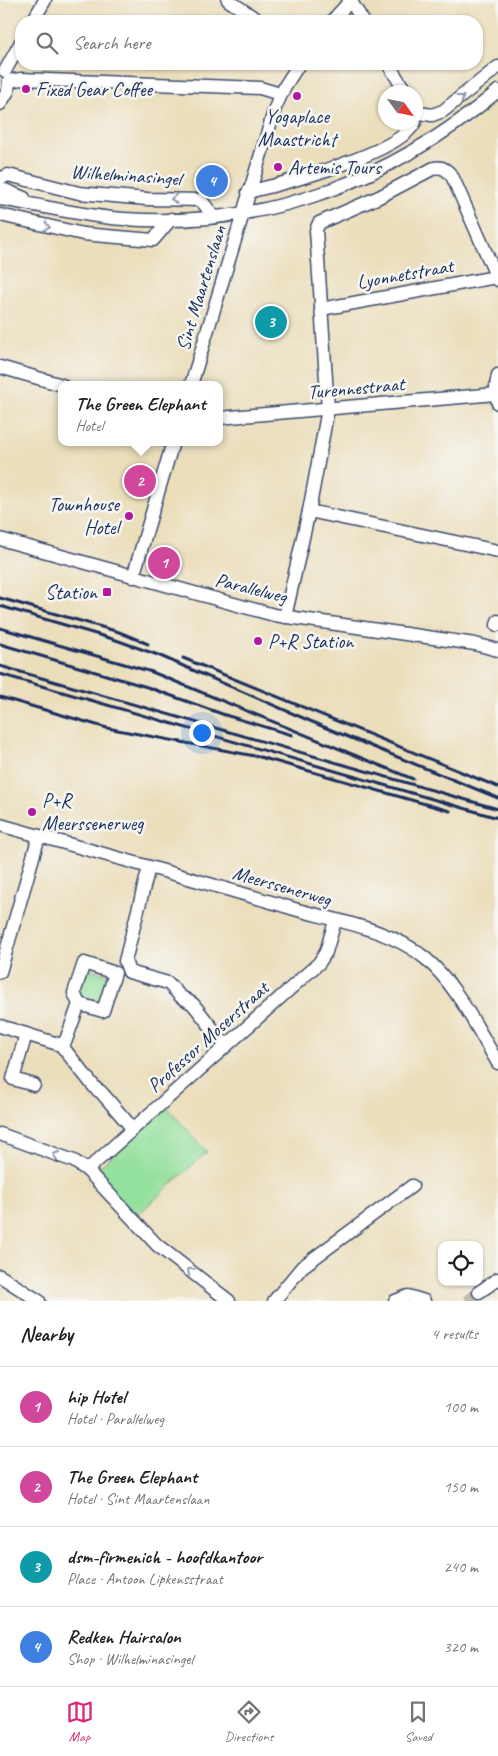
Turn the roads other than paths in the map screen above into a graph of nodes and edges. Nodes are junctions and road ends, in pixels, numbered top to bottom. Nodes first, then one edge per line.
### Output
1 (46, 0) edge
2 (228, 0) edge
3 (350, 0) edge
4 (37, 15) edge
5 (250, 15) edge
6 (337, 15) edge
7 (359, 15) edge
8 (15, 54) edge
9 (498, 67) edge
10 (295, 70) edge
11 (392, 70) edge
12 (5, 75) edge
13 (402, 85) edge
14 (498, 91) edge
15 (280, 94) junction
16 (0, 104) edge
17 (423, 116) edge
18 (410, 130) edge
19 (0, 179) edge
20 (0, 188) edge
21 (248, 192) junction
22 (0, 199) edge
23 (40, 205) junction
24 (242, 214) junction
25 (0, 215) edge
26 (214, 217) junction
27 (171, 219) junction
28 (497, 278) edge
29 (321, 309) junction
30 (0, 367) edge
31 (498, 374) edge
32 (192, 381) edge
33 (58, 384) edge
34 (497, 399) edge
35 (328, 409) junction
36 (223, 418) edge
37 (173, 446) edge
38 (309, 511) junction
39 (0, 539) edge
40 (498, 551) edge
41 (133, 577) junction
42 (285, 617) junction
43 (498, 650) edge
44 (0, 824) edge
45 (39, 836) junction
46 (149, 867) junction
47 (334, 921) junction
48 (0, 972) edge
49 (79, 1004) dead end
50 (0, 1026) edge
51 (26, 1034) junction
52 (61, 1045) junction
53 (226, 1046) junction
54 (498, 1063) edge
55 (34, 1085) dead end
56 (133, 1129) junction
57 (0, 1134) edge
58 (87, 1170) junction
59 (412, 1186) dead end
60 (0, 1276) edge
61 (498, 1279) edge
62 (479, 1292) tunnel mouth
63 (39, 1301) edge
64 (229, 1301) edge
65 (274, 1301) edge
66 (395, 1301) edge
67 (424, 1301) edge

1 - 4 street
2 - 5 street
3 - 6 street
3 - 7 street
8 - 12 street
17 -> 9 street
10 - 15 street, Sint Maartenslaan
11 - 13 street
12 - 15 street
12 - 16 street
14 - 24 street, Wilhelminasingel
15 - 21 street, Sint Maartenslaan
18 - 21 street
26 -> 19 street, Wilhelminasingel
20 - 23 street, Wilhelminasingel
21 - 24 street, Sint Maartenslaan
22 - 23 street, Wilhelminasingel
23 - 27 street, Wilhelminasingel
24 - 26 street, Wilhelminasingel
24 - 32 street, Sint Maartenslaan
25 -> 27 street, Wilhelminasingel
26 - 27 street, Wilhelminasingel
28 - 29 street, Lyonnetstraat
28 - 29 street
29 - 35 street
30 - 33 street
31 - 34 street
34 - 35 street, Turennestraat
35 - 36 street, Turennestraat
35 - 38 street
37 - 41 street
38 - 40 street
38 - 42 street
39 - 41 street, Parallelweg
41 - 42 street, Parallelweg
42 - 43 street, Parallelweg
44 - 45 street, Meerssenerweg
45 - 46 street, Meerssenerweg
45 - 48 street
46 - 47 street, Meerssenerweg
46 - 53 street
47 - 53 street, Professor Moserstraat
47 - 54 street, Meerssenerweg
49 - 52 street
50 - 51 street
51 - 52 street
51 - 55 street
52 - 56 street
53 - 56 street, Professor Moserstraat
56 - 58 street, Professor Moserstraat
58 -> 57 street
64 -> 58 street
59 - 65 street
60 - 63 street
61 - 62 street
66 - 67 street

